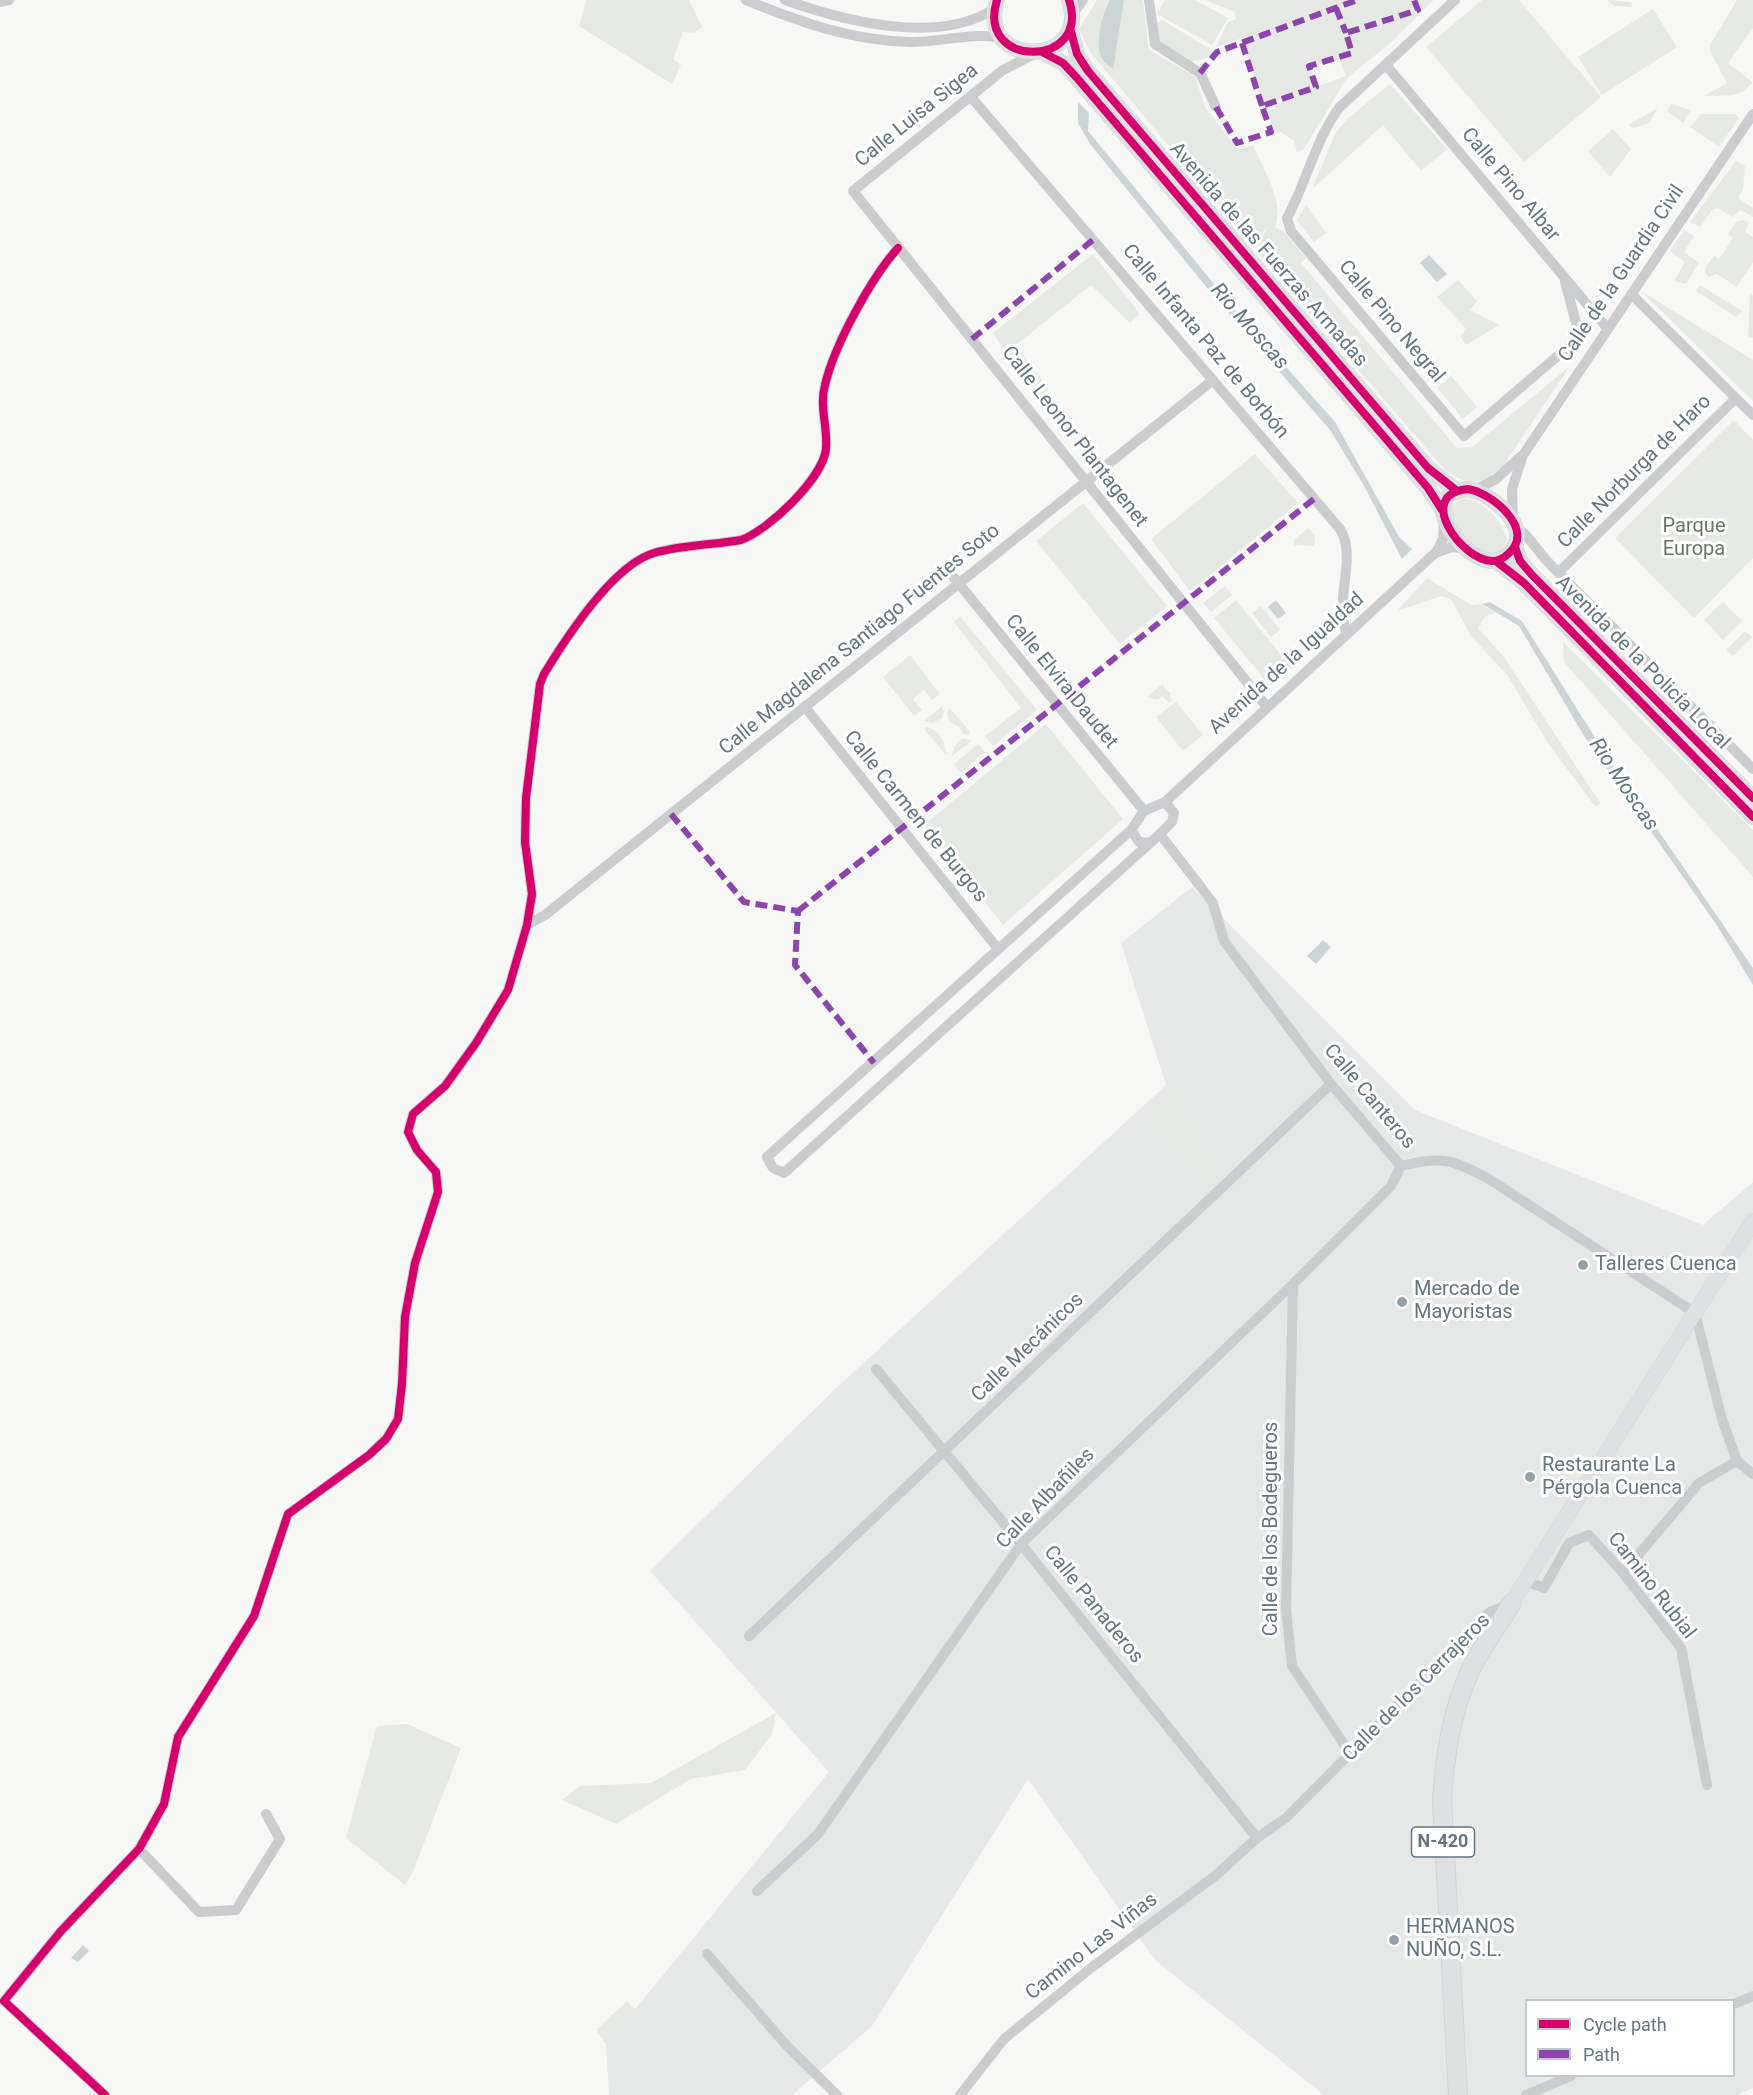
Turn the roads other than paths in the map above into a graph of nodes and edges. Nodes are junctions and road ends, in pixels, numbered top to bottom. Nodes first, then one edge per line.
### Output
1 (9, 0) edge
2 (746, 0) edge
3 (785, 0) edge
4 (1083, 0) edge
5 (1149, 0) edge
6 (1451, 1) edge
7 (0, 2) edge
8 (996, 4) edge
9 (1070, 14) edge
10 (1005, 41) junction
11 (1039, 53) junction
12 (1386, 64) junction
13 (1003, 70) junction
14 (971, 97) junction
15 (1216, 107) dead end
16 (1753, 114) edge
17 (853, 191) joint
18 (898, 248) junction
19 (1564, 277) junction
20 (1631, 294) junction
21 (1607, 328) junction
22 (1574, 342) junction
23 (1589, 354) junction
24 (1213, 380) junction
25 (1736, 398) junction
26 (1753, 415) edge
27 (1464, 436) joint
28 (1522, 455) junction
29 (1087, 482) junction
30 (1475, 490) junction
31 (1457, 491) junction
32 (1443, 515) junction
33 (1515, 524) junction
34 (1515, 547) junction
35 (1468, 549) junction
36 (1435, 553) junction
37 (1496, 561) junction
38 (1559, 573) junction
39 (951, 574) dead end
40 (959, 583) junction
41 (1347, 634) junction
42 (1267, 706) junction
43 (805, 707) junction
44 (1752, 766) edge
45 (1753, 798) edge
46 (1165, 802) junction
47 (1144, 811) junction
48 (1753, 817) edge
49 (1131, 830) junction
50 (1160, 834) junction
51 (1149, 843) junction
52 (528, 925) junction
53 (998, 949) junction
54 (1331, 1084) junction
55 (1401, 1166) junction
56 (1753, 1221) edge
57 (1293, 1284) junction
58 (1695, 1313) junction
59 (876, 1369) dead end
60 (945, 1452) junction
61 (1737, 1461) junction
62 (1753, 1474) edge
63 (1021, 1544) junction
64 (1623, 1573) junction
65 (1526, 1581) junction
66 (1511, 1604) junction
67 (749, 1636) dead end
68 (1351, 1755) junction
69 (1707, 1785) dead end
70 (266, 1814) dead end
71 (1257, 1838) junction
72 (139, 1849) junction
73 (757, 1891) dead end
74 (707, 1954) dead end
75 (1753, 1996) edge
76 (1735, 2004) edge
77 (1569, 2077) edge
78 (105, 2095) edge
79 (837, 2095) edge
80 (960, 2095) edge
81 (1458, 2095) edge
82 (1526, 2095) edge

1 - 7 street
2 - 10 street
3 - 8 street
4 - 9 street
5 - 15 street
6 - 12 street
8 - 10 main road
9 - 11 main road
9 - 31 main road, Avenida de las Fuerzas Armadas
10 - 11 main road, Avenida de las Fuerzas Armadas
10 - 13 street, Calle Luisa Sigea
11 - 13 street, Calle Luisa Sigea
11 - 32 main road, Avenida de las Fuerzas Armadas
12 - 19 street, Calle Pino Albar
12 - 27 street, Calle Pino Negral
13 - 14 street, Calle Luisa Sigea
14 - 17 street, Calle Luisa Sigea
14 - 24 street, Calle Infanta Paz de Borbón
16 - 20 street, Calle de la Guardia Civil
17 - 18 street, Calle Leonor Plantagenet
18 - 29 street, Calle Leonor Plantagenet
18 - 52 street
19 - 21 street, Calle Pino Albar
19 - 22 street
20 - 21 street, Calle de la Guardia Civil
20 - 25 street
21 - 23 street, Calle de la Guardia Civil
22 - 23 street
22 - 27 street, Calle de la Guardia Civil
23 - 28 street, Calle de la Guardia Civil
24 - 29 street, Calle Magdalena Santiago Fuentes Soto
24 - 41 street, Calle Infanta Paz de Borbón
25 - 26 street
25 - 38 street, Calle Norburga de Haro
28 - 30 street, Calle de la Guardia Civil
28 - 33 street, Calle de la Guardia Civil
29 - 40 street, Calle Magdalena Santiago Fuentes Soto
29 - 42 street, Calle Leonor Plantagenet
30 - 31 main road
30 - 33 main road
31 - 32 main road
32 - 35 main road
32 - 36 street, Avenida de la Igualdad
33 - 34 main road
33 - 38 street
34 - 37 main road
34 - 45 main road, Avenida de la Policía Local
35 - 36 street
35 - 37 main road
36 - 41 street, Avenida de la Igualdad
37 - 48 main road, Avenida de la Policía Local
38 - 44 street
39 - 40 street, Calle Elvira Daudet
40 - 43 street, Calle Magdalena Santiago Fuentes Soto
40 - 47 street, Calle Elvira Daudet
41 - 42 street, Avenida de la Igualdad
42 - 46 street, Avenida de la Igualdad
43 - 52 street, Calle Magdalena Santiago Fuentes Soto
43 - 53 street, Calle Carmen de Burgos
46 - 47 street
46 - 50 street
47 - 49 street
49 - 51 street
49 - 53 street
50 - 51 street
50 - 54 street, Calle Canteros
51 - 53 street
52 - 72 street
54 - 55 street, Calle Canteros
54 - 60 street, Calle Mecánicos
55 - 57 street, Calle Albañiles
55 - 58 street, Calle Canteros
56 - 58 main road, Calle de los Cerrajeros
57 - 63 street, Calle Albañiles
57 - 68 street, Calle de los Bodegueros
58 - 61 street
58 - 65 main road, Calle de los Cerrajeros
59 - 60 street, Calle Panaderos
60 - 63 street, Calle Panaderos
60 - 67 street, Calle Mecánicos
61 - 62 street
61 - 64 street
63 - 71 street, Calle Panaderos
63 - 73 street, Calle Albañiles
64 - 65 street, Camino Rubial
64 - 69 street, Camino Rubial
65 - 66 main road, Calle de los Cerrajeros
66 - 68 street, Calle de los Cerrajeros
66 - 81 highway, N-420
68 - 71 street, Calle de los Cerrajeros
70 - 72 street
71 - 80 street, Camino Las Viñas
72 - 78 street
74 - 79 street
75 - 76 street
77 - 82 street

